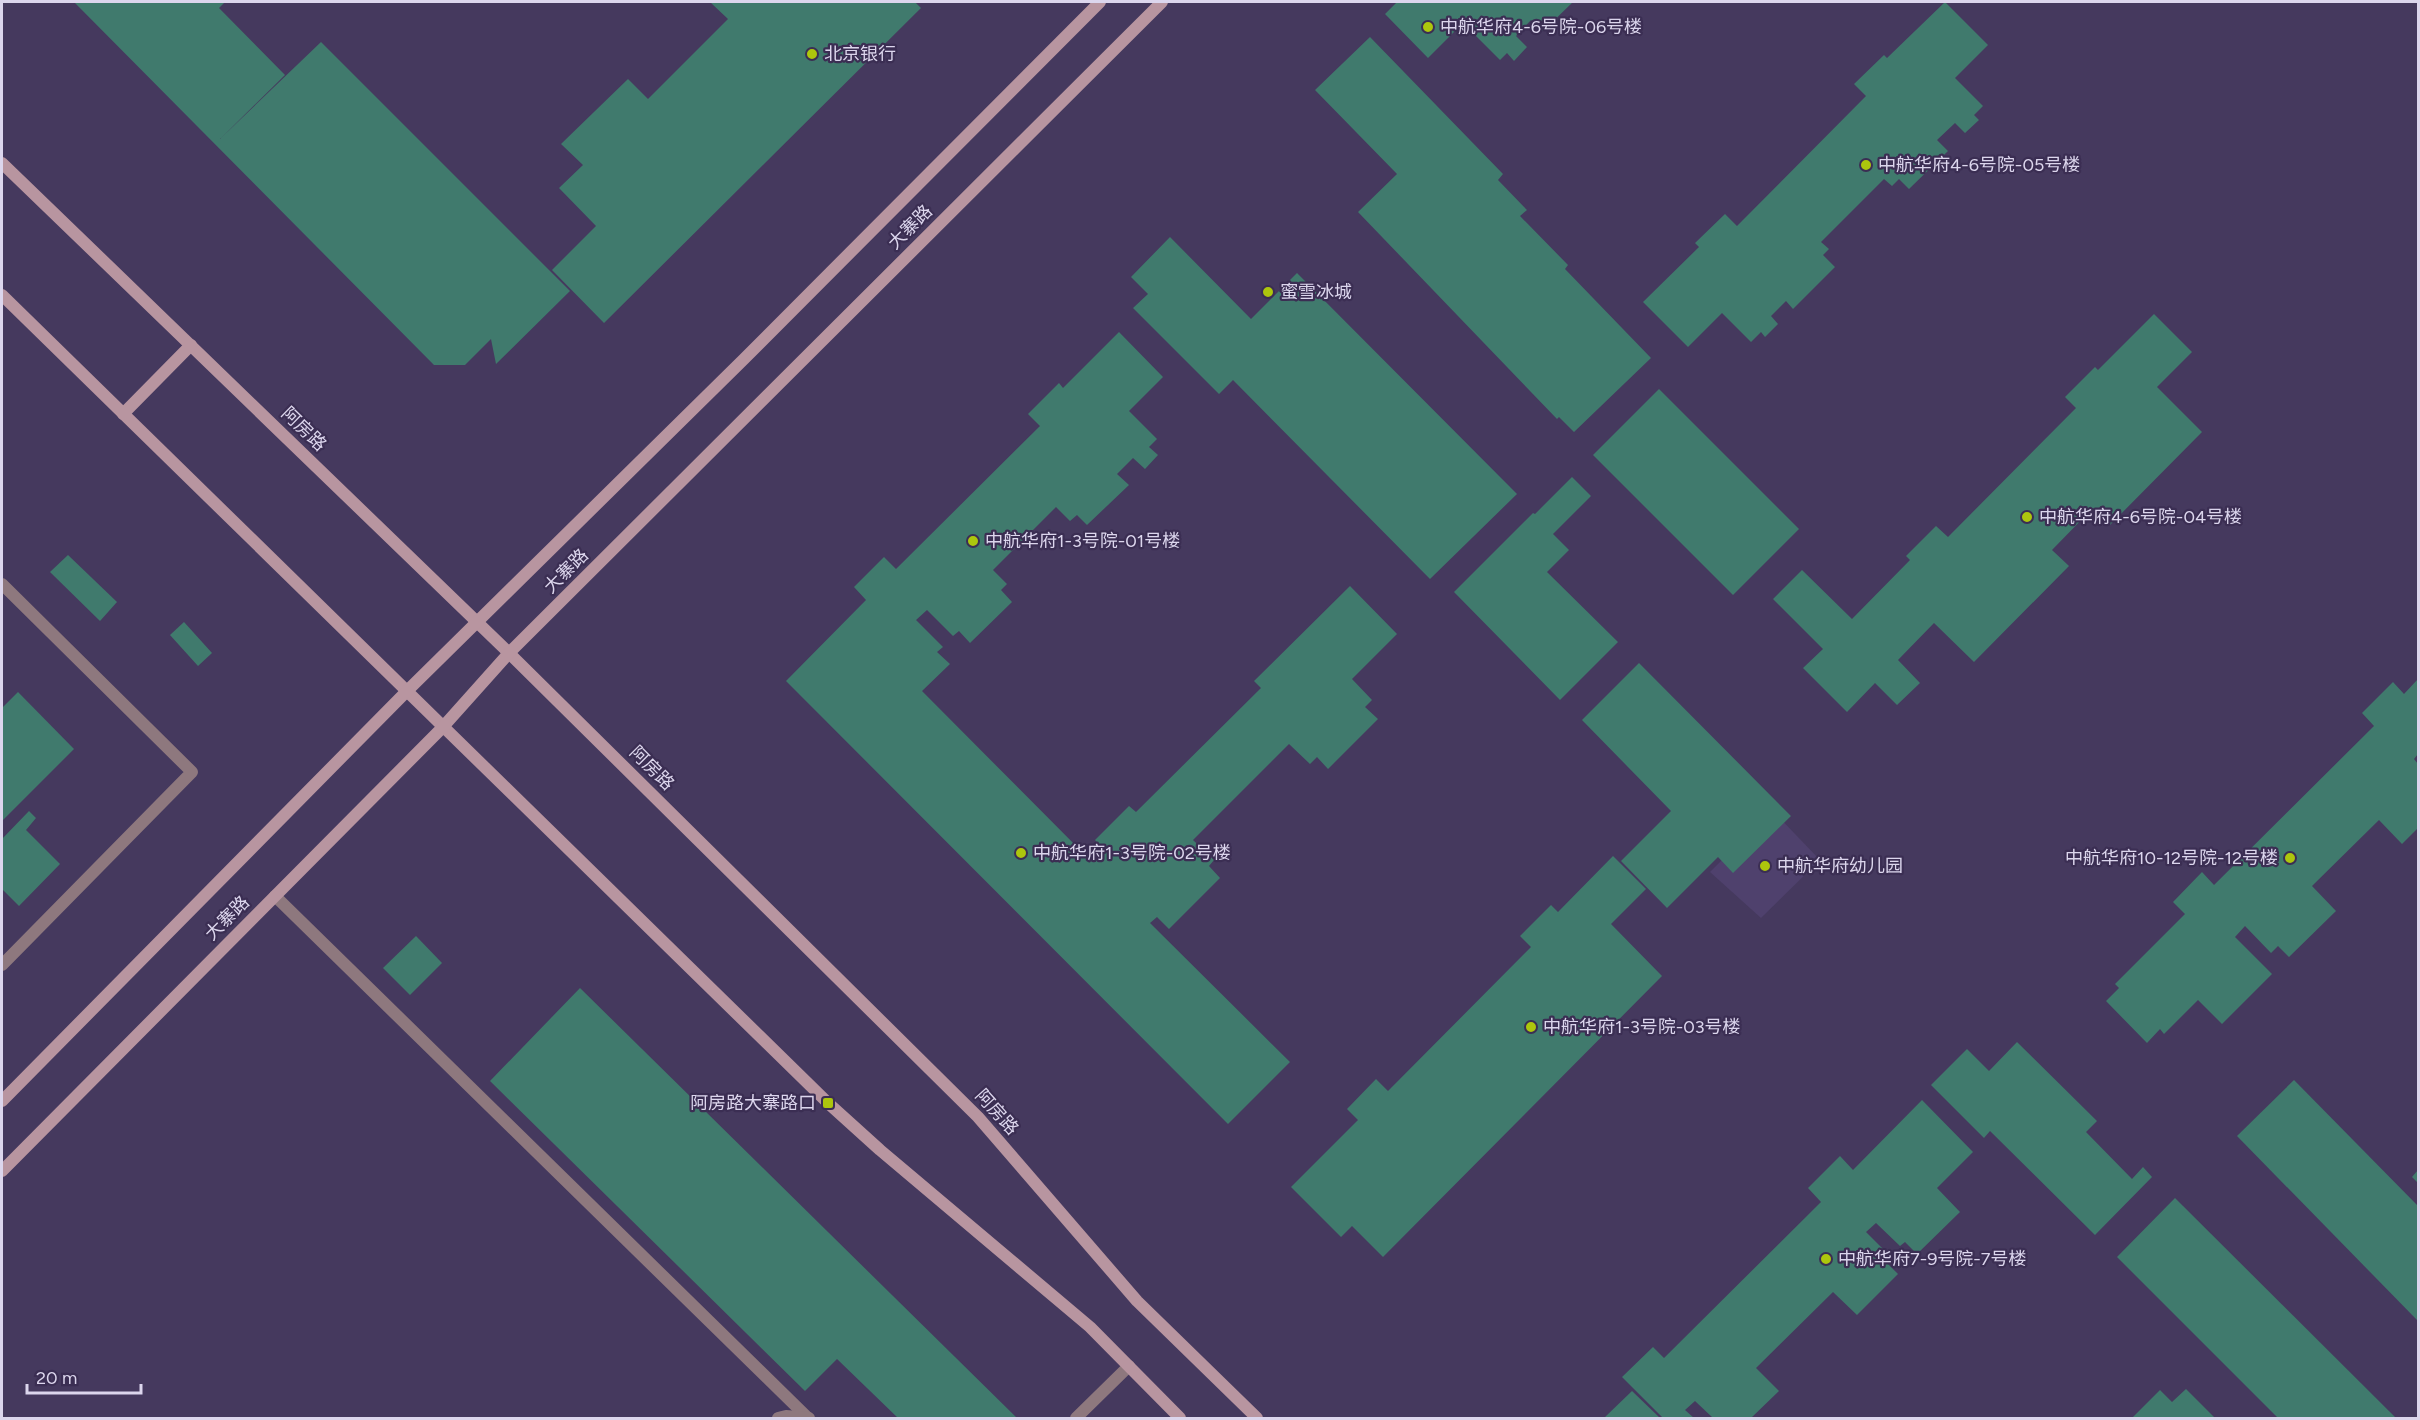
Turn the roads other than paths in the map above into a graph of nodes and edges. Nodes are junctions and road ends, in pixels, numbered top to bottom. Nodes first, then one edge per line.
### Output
1 (1100, 2) edge
2 (1162, 2) edge
3 (2, 163) edge
4 (2, 295) edge
5 (191, 345) junction
6 (123, 414) junction
7 (2, 584) edge
8 (477, 623) junction
9 (509, 653) junction
10 (406, 692) junction
11 (442, 728) junction
12 (275, 896) junction
13 (2, 965) edge
14 (2, 1101) edge
15 (2, 1171) edge
16 (1129, 1366) junction
17 (809, 1418) edge
18 (778, 1419) edge
19 (1076, 1419) edge
20 (1180, 1419) edge
21 (1257, 1419) edge

1 - 8 main road, 大寨路
2 - 9 main road, 大寨路
3 - 5 main road, 阿房路
4 - 6 main road
5 - 6 main road
5 - 8 main road, 阿房路
6 - 10 main road
7 - 13 street
8 - 9 main road, 阿房路
8 - 10 main road, 大寨路
9 - 11 main road, 大寨路
9 - 21 main road, 阿房路
10 - 11 main road
10 - 14 main road, 大寨路
11 - 12 main road, 大寨路
11 - 16 main road
12 - 15 main road, 大寨路
12 - 17 street
16 - 19 street
16 - 20 main road
17 - 18 street

